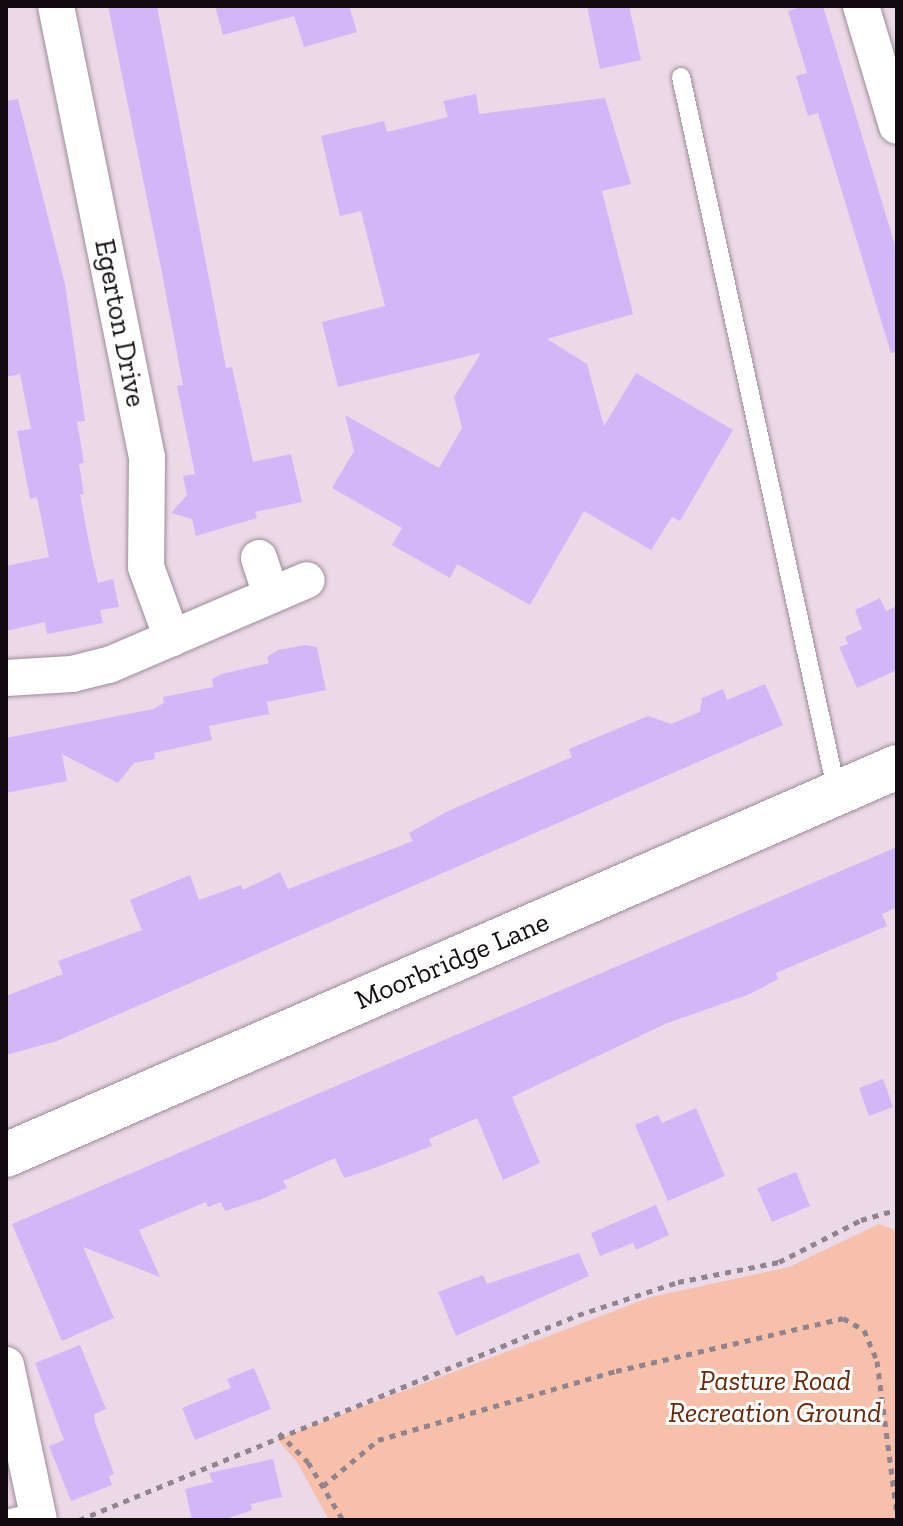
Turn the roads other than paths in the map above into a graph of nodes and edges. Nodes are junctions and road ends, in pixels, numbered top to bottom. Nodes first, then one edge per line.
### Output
1 (56, 6) edge
2 (861, 6) edge
3 (681, 77) dead end
4 (897, 126) edge
5 (259, 558) dead end
6 (307, 580) dead end
7 (271, 595) junction
8 (172, 638) junction
9 (6, 678) edge
10 (897, 767) edge
11 (837, 793) junction
12 (6, 1155) edge
13 (6, 1365) edge
14 (27, 1517) edge

1 - 8 street, Egerton Drive
2 - 4 street
3 - 11 lane
5 - 7 street
6 - 7 street
7 - 8 street
8 - 9 street
10 - 11 street, Moorbridge Lane
11 - 12 street, Moorbridge Lane
13 - 14 street

